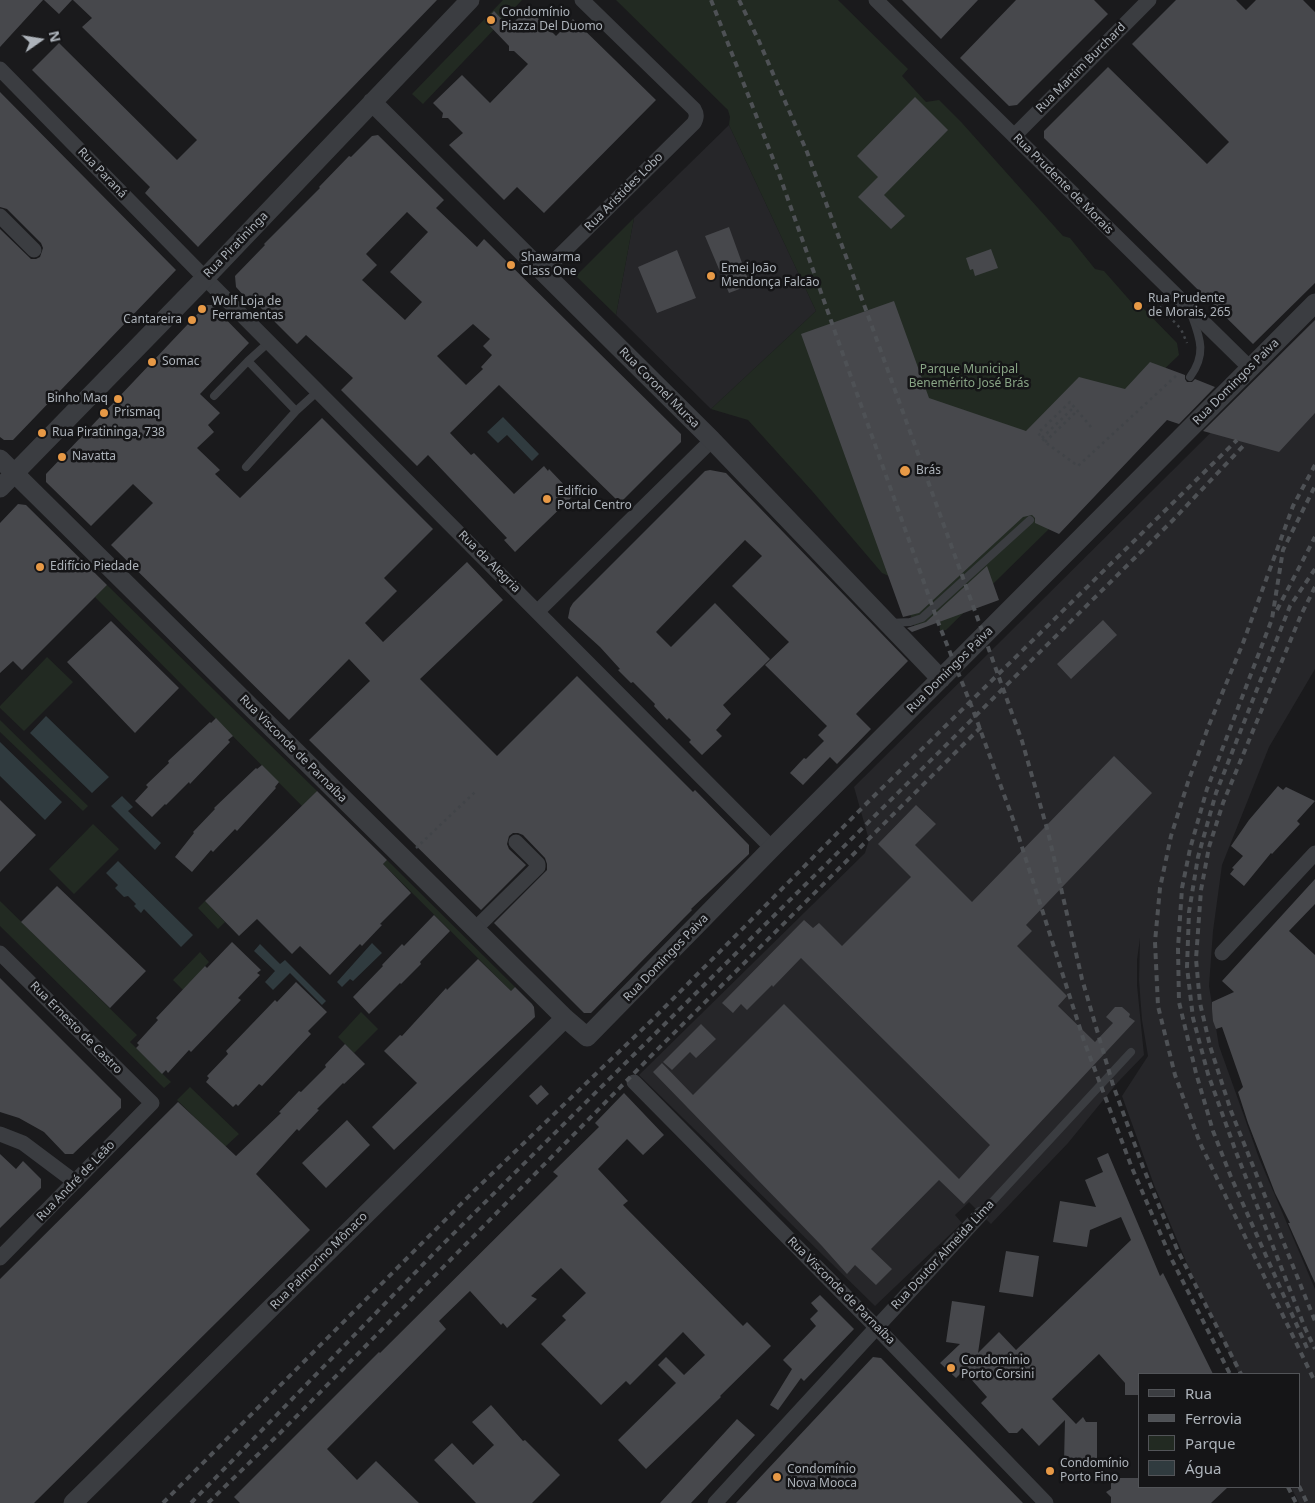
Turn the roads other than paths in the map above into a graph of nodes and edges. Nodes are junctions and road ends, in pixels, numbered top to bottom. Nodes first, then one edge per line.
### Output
1 (470, 0) edge
2 (582, 0) edge
3 (876, 0) edge
4 (1149, 0) edge
5 (0, 69) edge
6 (372, 102) junction
7 (1014, 136) junction
8 (0, 216) edge
9 (34, 250) dead end
10 (542, 273) junction
11 (205, 278) junction
12 (1315, 303) edge
13 (1189, 310) junction
14 (269, 342) junction
15 (248, 361) junction
16 (1250, 368) junction
17 (1190, 377) dead end
18 (318, 391) junction
19 (214, 396) dead end
20 (296, 411) junction
21 (712, 440) junction
22 (0, 459) edge
23 (246, 467) dead end
24 (14, 473) junction
25 (0, 488) edge
26 (1030, 520) dead end
27 (538, 611) junction
28 (889, 623) junction
29 (941, 679) junction
30 (516, 842) dead end
31 (772, 848) junction
32 (1315, 853) edge
33 (475, 929) junction
34 (0, 953) edge
35 (1222, 953) dead end
36 (565, 1018) junction
37 (587, 1037) joint
38 (1131, 1052) dead end
39 (634, 1082) dead end
40 (152, 1102) joint
41 (0, 1134) edge
42 (75, 1182) junction
43 (980, 1214) joint
44 (0, 1258) edge
45 (876, 1327) junction
46 (73, 1503) edge
47 (714, 1503) edge
48 (1046, 1503) edge

1 - 6 street, Rua Piratininga
2 - 10 street, Rua Aristides Lobo
3 - 7 street, Rua Prudente de Morais
4 - 7 street, Rua Martim Burchard
5 - 11 street, Rua Paraná
6 - 10 street, Rua Coronel Mursa
6 - 11 street, Rua Piratininga
7 - 13 street, Rua Prudente de Morais
8 - 9 street
10 - 21 street, Rua Coronel Mursa
11 - 14 street, Rua da Alegria
11 - 24 street, Rua Piratininga
12 - 16 street, Rua Domingos Paiva
13 - 16 street, Rua Prudente de Morais
13 - 17 lane
14 - 15 lane
14 - 18 street, Rua da Alegria
15 - 19 lane
15 - 20 lane
16 - 29 street, Rua Domingos Paiva
18 - 20 lane
18 - 27 street, Rua da Alegria
20 - 23 lane
21 - 27 street
21 - 28 street, Rua Coronel Mursa
22 - 24 street, Rua Visconde de Parnaíba
24 - 25 street, Rua Piratininga
24 - 33 street, Rua Visconde de Parnaíba
26 - 28 lane
27 - 31 street, Rua da Alegria
28 - 29 street, Rua Coronel Mursa
29 - 31 street, Rua Domingos Paiva
30 - 33 street
31 - 37 street, Rua Domingos Paiva
32 - 35 street
33 - 36 street, Rua Visconde de Parnaíba
34 - 40 street, Rua Ernesto de Castro
36 - 37 street, Rua Visconde de Parnaíba
36 - 46 street, Rua Palmorino Mônaco
38 - 43 lane, Rua Doutor Almeida Lima
39 - 45 street, Rua Visconde de Parnaíba
40 - 42 street, Rua André de Leão
41 - 42 street
42 - 44 street, Rua André de Leão
43 - 45 street, Rua Doutor Almeida Lima
45 - 47 street, Rua Doutor Almeida Lima
45 - 48 street, Rua Visconde de Parnaíba

